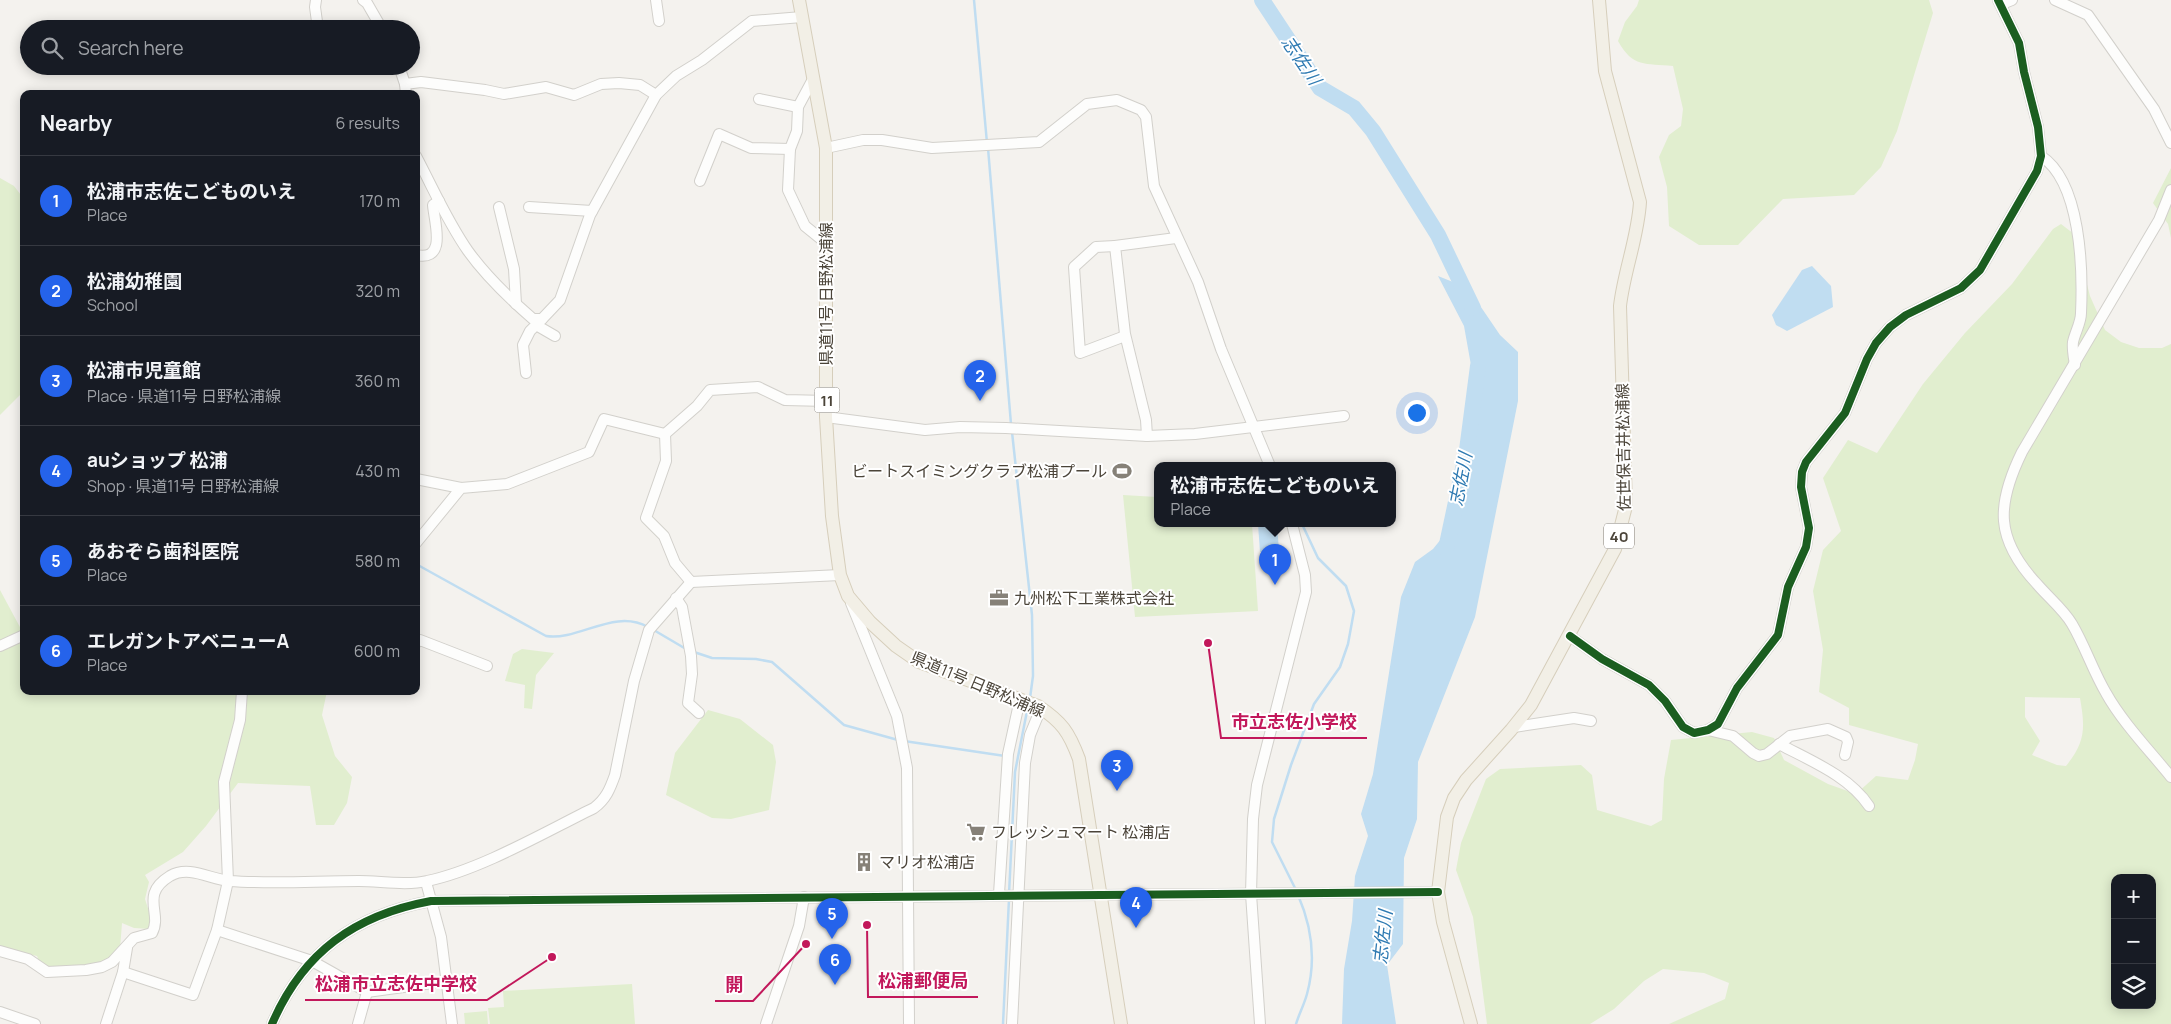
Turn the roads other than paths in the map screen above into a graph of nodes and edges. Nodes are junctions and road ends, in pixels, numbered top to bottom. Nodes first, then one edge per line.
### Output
1 (316, 0) edge
2 (363, 0) edge
3 (656, 0) edge
4 (799, 0) edge
5 (1599, 0) edge
6 (2012, 0) edge
7 (2055, 0) edge
8 (2000, 2) edge
9 (802, 17) junction
10 (317, 20) edge
11 (377, 20) edge
12 (659, 21) dead end
13 (401, 75) edge
14 (813, 79) junction
15 (405, 89) edge
16 (656, 95) junction
17 (759, 100) dead end
18 (798, 107) junction
19 (2171, 143) edge
20 (826, 148) junction
21 (790, 149) junction
22 (2041, 156) junction
23 (420, 164) edge
24 (700, 181) dead end
25 (2171, 190) edge
26 (439, 201) junction
27 (499, 207) dead end
28 (529, 207) dead end
29 (592, 211) junction
30 (1176, 238) junction
31 (826, 243) junction
32 (1115, 246) junction
33 (420, 255) edge
34 (516, 304) junction
35 (539, 322) junction
36 (555, 336) dead end
37 (1125, 336) junction
38 (2074, 365) junction
39 (526, 373) dead end
40 (827, 401) junction
41 (1344, 416) dead end
42 (826, 417) junction
43 (1252, 426) junction
44 (665, 434) junction
45 (1147, 436) junction
46 (1268, 462) edge
47 (420, 480) edge
48 (461, 488) junction
49 (1293, 527) edge
50 (420, 538) edge
51 (840, 575) junction
52 (691, 582) junction
53 (848, 596) junction
54 (676, 598) junction
55 (1570, 636) junction
56 (20, 637) edge
57 (420, 640) edge
58 (0, 646) edge
59 (487, 666) dead end
60 (242, 695) edge
61 (1020, 699) junction
62 (1039, 707) junction
63 (699, 713) dead end
64 (1591, 722) dead end
65 (1514, 727) junction
66 (1708, 730) junction
67 (1779, 744) junction
68 (1845, 755) dead end
69 (2171, 777) edge
70 (1870, 806) dead end
71 (228, 881) junction
72 (426, 882) junction
73 (1438, 892) junction
74 (1016, 894) junction
75 (1251, 894) junction
76 (1001, 895) junction
77 (908, 896) junction
78 (1100, 896) junction
79 (804, 897) junction
80 (430, 901) junction
81 (217, 930) junction
82 (128, 944) junction
83 (0, 951) edge
84 (312, 961) junction
85 (123, 972) junction
86 (447, 981) junction
87 (367, 992) junction
88 (0, 1012) edge
89 (29, 1023) edge
90 (106, 1024) edge
91 (272, 1024) edge
92 (358, 1024) edge
93 (452, 1024) edge
94 (766, 1024) edge
95 (909, 1024) edge
96 (1012, 1024) edge
97 (1121, 1024) edge
98 (1260, 1024) edge
99 (1471, 1024) edge

1 - 10 street
2 - 11 street
3 - 12 street
4 - 9 main road, 県道11号 日野松浦線 / 11
5 - 55 main road, 佐世保吉井松浦線 / 40
6 - 8 street
7 - 19 street
8 - 22 street
9 - 14 main road, 県道11号 日野松浦線 / 11
9 - 16 street
13 - 15 street
14 - 18 street
14 - 20 main road, 県道11号 日野松浦線 / 11
15 - 16 street
16 - 29 street
17 - 18 street
18 - 21 street
20 - 30 street
20 - 31 main road, 県道11号 日野松浦線 / 11
21 - 24 street
21 - 31 street
22 - 38 street
22 - 66 street
23 - 26 street
25 - 38 street
26 - 33 street
26 - 34 street
27 - 34 street
28 - 29 street
29 - 35 street
30 - 32 street
30 - 43 street
31 - 40 main road, 県道11号 日野松浦線 / 11
32 - 37 street
32 - 37 street
34 - 35 street
35 - 36 street
35 - 39 street
37 - 45 street
38 - 69 street
40 - 42 main road, 県道11号 日野松浦線 / 11
40 - 44 street
41 - 43 street
42 - 45 street
42 - 51 main road, 県道11号 日野松浦線 / 11
43 - 45 street
43 - 46 street
44 - 48 street
44 - 52 street
47 - 48 street
48 - 50 street
49 - 75 street
51 - 52 street
51 - 53 main road, 県道11号 日野松浦線 / 11
52 - 54 street
53 - 61 main road, 県道11号 日野松浦線 / 11
53 - 77 street
54 - 63 street
54 - 72 street
55 - 65 main road, 佐世保吉井松浦線 / 40
55 - 66 street
56 - 58 street
57 - 59 street
60 - 71 street
61 - 62 main road, 県道11号 日野松浦線 / 11
61 - 76 street
62 - 74 street
62 - 78 main road, 県道11号 日野松浦線 / 11
64 - 65 street
65 - 73 main road, 佐世保吉井松浦線 / 40
66 - 67 street
67 - 68 street
67 - 70 street
71 - 72 street
71 - 81 street
71 - 82 street
72 - 80 street
73 - 75 street
73 - 99 main road, 佐世保吉井松浦線 / 40
74 - 76 street
74 - 78 street
74 - 96 street
75 - 78 street
75 - 98 street
76 - 77 street
77 - 79 street
77 - 95 street
78 - 97 main road, 県道11号 日野松浦線 / 11
79 - 80 street
79 - 94 street
80 - 84 street
80 - 86 street
81 - 84 street
81 - 85 street
82 - 83 street
82 - 85 street
84 - 87 street
84 - 91 street
85 - 90 street
86 - 87 street
86 - 93 street
87 - 92 street
88 - 89 street

